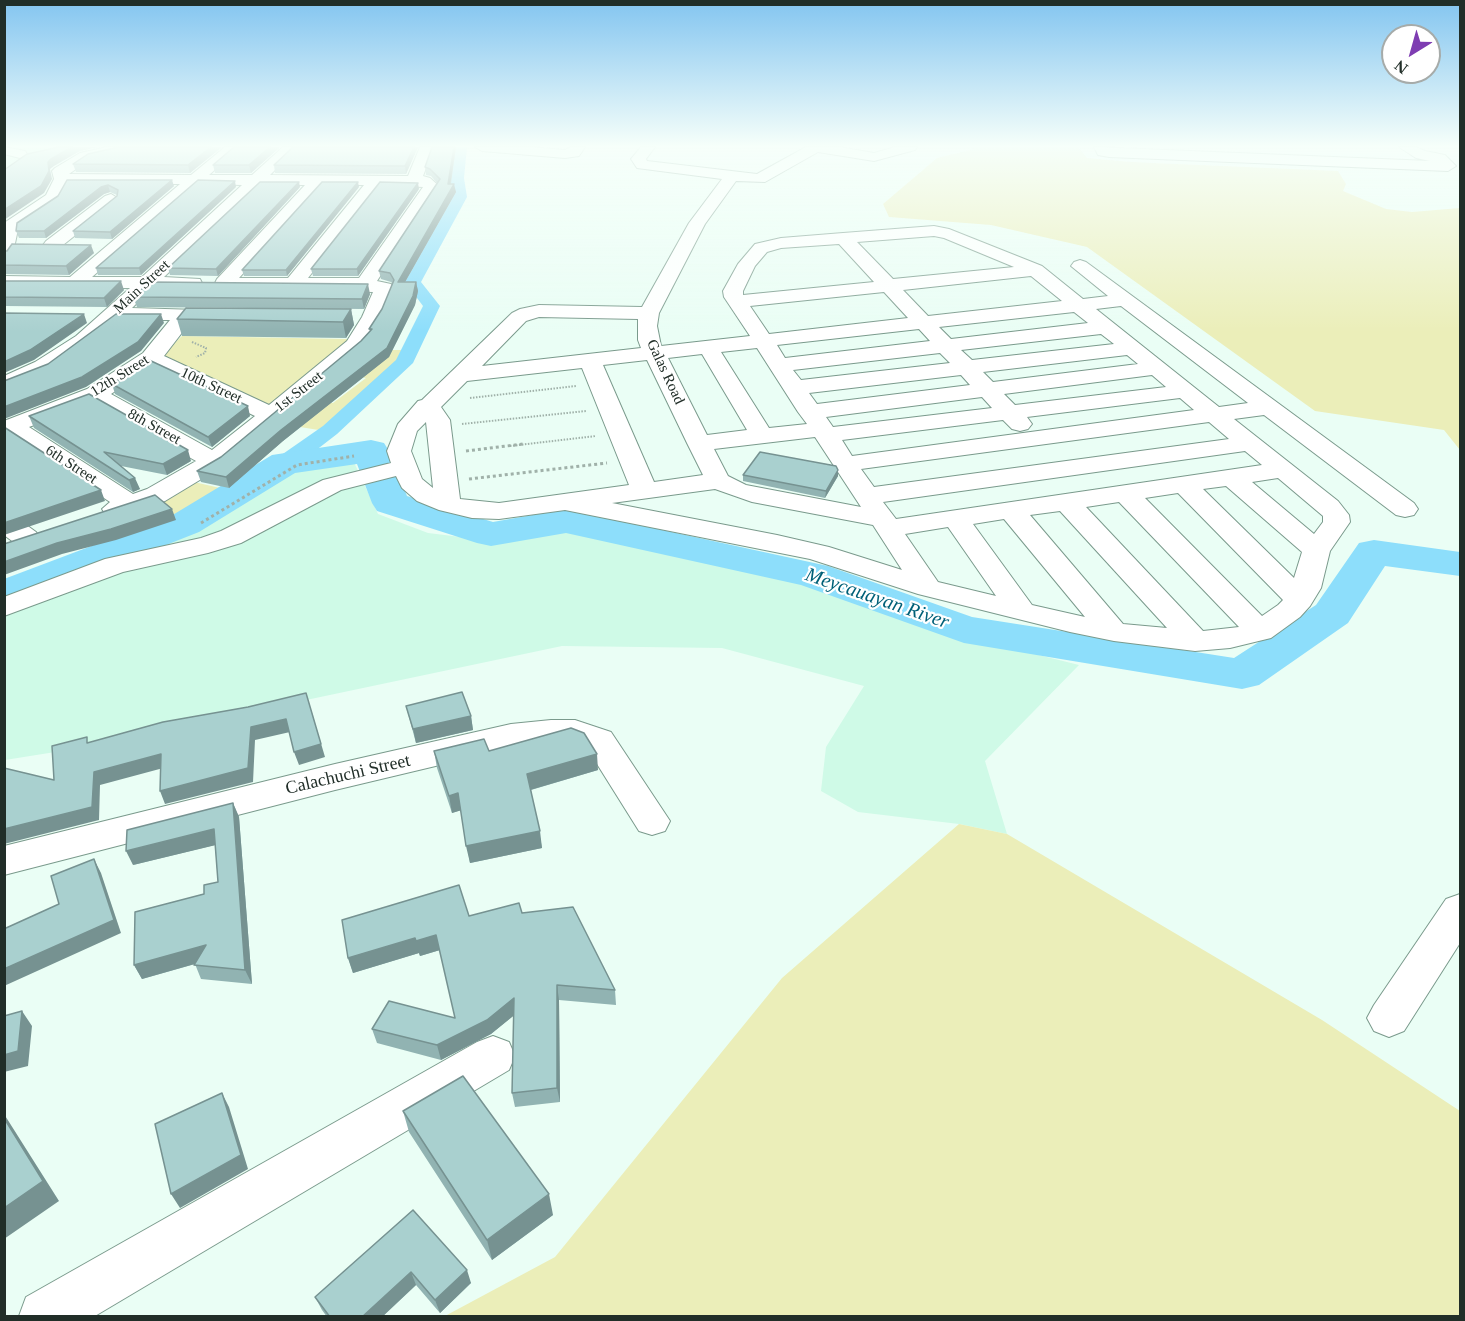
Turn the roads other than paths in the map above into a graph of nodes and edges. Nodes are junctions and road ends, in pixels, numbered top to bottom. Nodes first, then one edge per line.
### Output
1 (42, 209) edge
2 (102, 209) edge
3 (161, 209) edge
4 (225, 209) edge
5 (292, 209) edge
6 (353, 209) edge
7 (416, 209) edge
8 (708, 209) edge
9 (116, 246) junction
10 (10, 247) edge
11 (1005, 256) junction
12 (856, 258) junction
13 (802, 259) dead end
14 (780, 261) dead end
15 (1080, 266) dead end
16 (1034, 280) junction
17 (4, 282) edge
18 (75, 282) junction
19 (146, 283) junction
20 (224, 283) junction
21 (294, 283) junction
22 (365, 284) junction
23 (750, 295) junction
24 (886, 296) junction
25 (1125, 300) junction
26 (929, 301) dead end
27 (906, 304) junction
28 (1078, 305) junction
29 (649, 313) junction
30 (88, 314) dead end
31 (114, 314) junction
32 (185, 315) junction
33 (244, 315) edge
34 (346, 316) edge
35 (372, 317) junction
36 (923, 322) junction
37 (1106, 327) junction
38 (762, 340) junction
39 (945, 345) junction
40 (708, 346) junction
41 (1131, 348) junction
42 (654, 353) junction
43 (151, 358) junction
44 (590, 360) junction
45 (779, 365) junction
46 (966, 368) junction
47 (1157, 368) junction
48 (459, 375) junction
49 (4, 384) edge
50 (794, 388) junction
51 (987, 390) junction
52 (1185, 391) junction
53 (95, 394) junction
54 (1269, 407) junction
55 (1009, 413) junction
56 (270, 414) junction
57 (1214, 414) junction
58 (430, 415) junction
59 (819, 426) junction
60 (8, 428) edge
61 (762, 436) junction
62 (1034, 439) junction
63 (699, 443) junction
64 (1250, 443) junction
65 (214, 461) junction
66 (845, 464) junction
67 (397, 468) junction
68 (1062, 469) junction
69 (1284, 470) junction
70 (1232, 478) junction
71 (718, 481) junction
72 (1184, 485) junction
73 (645, 492) junction
74 (447, 493) junction
75 (1125, 493) junction
76 (867, 496) junction
77 (1078, 500) junction
78 (570, 503) junction
79 (131, 504) junction
80 (1405, 509) dead end
81 (1011, 510) junction
82 (92, 516) edge
83 (955, 518) junction
84 (4, 522) edge
85 (886, 524) junction
86 (27, 538) edge
87 (1316, 550) junction
88 (928, 588) junction
89 (1300, 600) junction
90 (4, 607) edge
91 (1022, 612) junction
92 (1260, 631) junction
93 (1114, 632) junction
94 (1195, 641) junction
95 (652, 821) dead end
96 (4, 861) edge
97 (1461, 910) edge
98 (1389, 1018) dead end
99 (493, 1056) dead end
100 (45, 1317) edge

1 - 10 street
2 - 9 street
3 - 9 street
4 - 19 street, Main Street
5 - 20 street
6 - 21 street
7 - 22 street
8 - 29 street, Galas Road
9 - 18 street
11 - 12 street
11 - 12 street
11 - 16 street
12 - 13 street
12 - 23 street
12 - 24 street
14 - 23 street
15 - 25 street
16 - 24 street
16 - 28 street
17 - 18 street
18 - 19 street
19 - 20 street
19 - 31 street, Main Street
20 - 21 street
21 - 22 street
22 - 35 street, 1st Street
23 - 24 street
23 - 38 street
24 - 27 street
25 - 28 street
25 - 54 street
26 - 27 street
27 - 36 street
28 - 36 street
28 - 37 street
29 - 42 street, Galas Road
29 - 48 street
30 - 31 street
31 - 32 street
31 - 49 street, Main Street
32 - 33 street
32 - 43 street, 12th Street
34 - 35 street
35 - 56 street, 1st Street
36 - 38 street
36 - 39 street
37 - 39 street
37 - 41 street
38 - 40 street
38 - 45 street
39 - 45 street
39 - 46 street
40 - 42 street
40 - 61 street
41 - 46 street
41 - 47 street
42 - 44 street
42 - 63 street, Galas Road
43 - 53 street, 12th Street
43 - 56 street, 10th Street
44 - 48 street
44 - 73 street
45 - 50 street
46 - 50 street
46 - 51 street
47 - 51 street
47 - 52 street
48 - 58 street
50 - 59 street
51 - 55 street
51 - 59 street
52 - 55 street
52 - 57 street
53 - 60 street, 12th Street
53 - 65 street, 8th Street
54 - 57 street
54 - 80 street
55 - 59 street
55 - 62 street
56 - 65 street, 1st Street
57 - 62 street
57 - 64 street
58 - 67 street
58 - 74 street
59 - 61 street
59 - 66 street
60 - 79 street, 6th Street
61 - 63 street
62 - 66 street
62 - 68 street
63 - 71 street, Galas Road
64 - 68 street
64 - 69 street
65 - 79 street, 1st Street
66 - 76 street
67 - 74 street
67 - 90 street
68 - 76 street
68 - 77 street
69 - 70 street
69 - 87 street
70 - 72 street
70 - 87 street
71 - 73 street
71 - 85 street
72 - 75 street
72 - 89 street
73 - 78 street
74 - 78 street
75 - 77 street
75 - 92 street
76 - 85 street
77 - 81 street
77 - 94 street
78 - 88 street
79 - 82 street, 1st Street
81 - 83 street
81 - 93 street
83 - 85 street
83 - 91 street
84 - 86 street
85 - 88 street
87 - 89 street
88 - 91 street
89 - 92 street
91 - 93 street
92 - 94 street
93 - 94 street
95 - 96 street, Calachuchi Street
97 - 98 street
99 - 100 street

